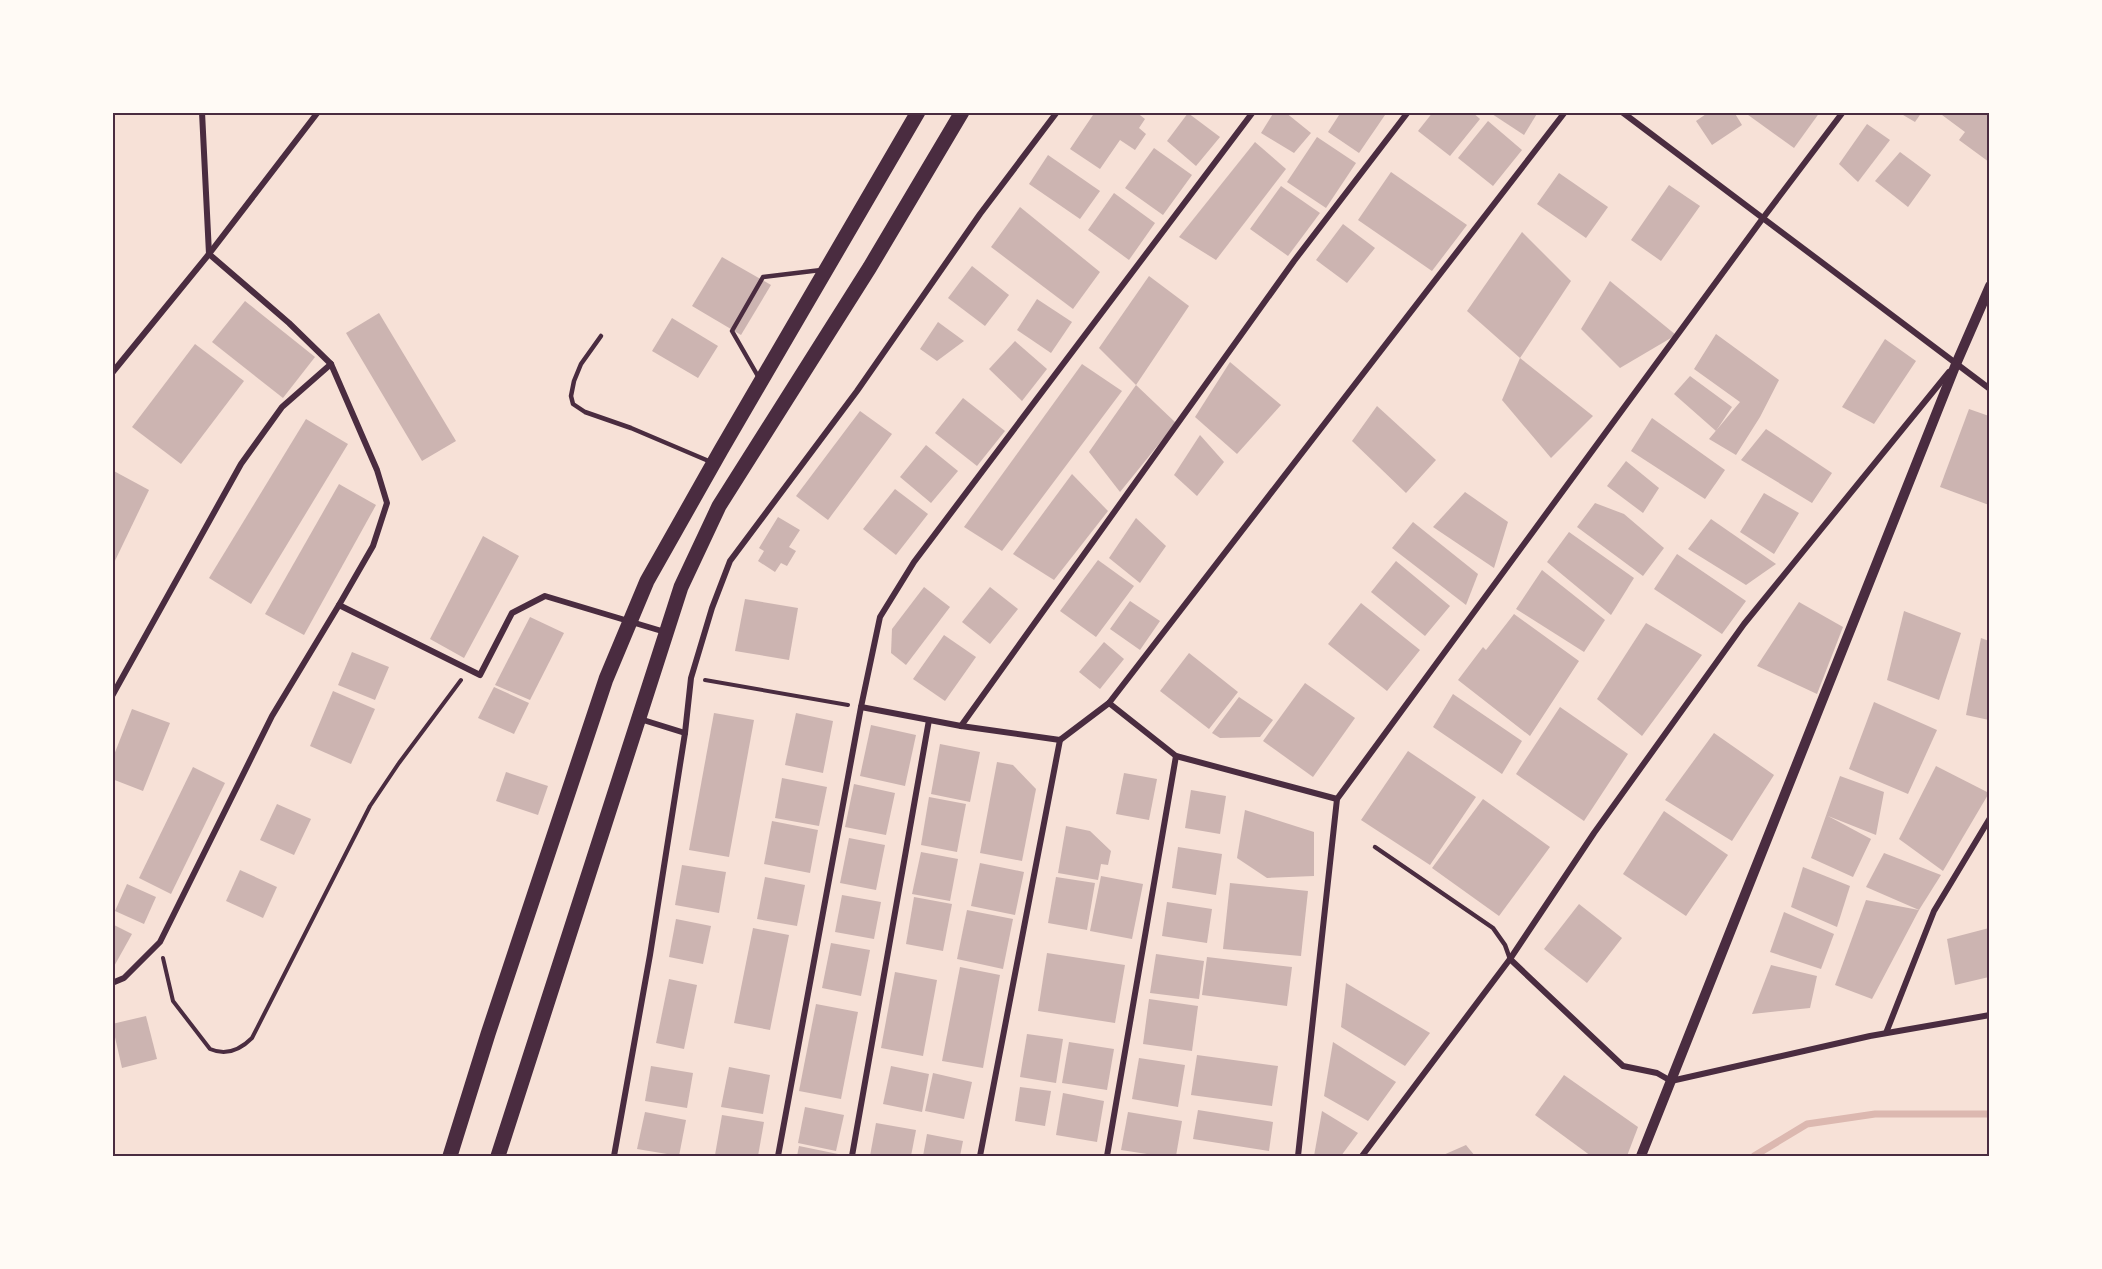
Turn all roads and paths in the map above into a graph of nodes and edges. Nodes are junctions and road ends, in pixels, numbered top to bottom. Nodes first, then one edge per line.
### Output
1 (202, 112) edge
2 (318, 112) edge
3 (918, 112) edge
4 (962, 112) edge
5 (1057, 112) edge
6 (1253, 112) edge
7 (1408, 112) edge
8 (1565, 112) edge
9 (1622, 112) edge
10 (1844, 112) edge
11 (1762, 218) junction
12 (209, 254) junction
13 (826, 269) junction
14 (1989, 286) edge
15 (601, 336) dead end
16 (331, 364) junction
17 (1956, 364) junction
18 (112, 373) edge
19 (760, 381) junction
20 (1989, 389) edge
21 (713, 463) junction
22 (339, 605) junction
23 (631, 620) junction
24 (667, 632) junction
25 (468, 669) junction
26 (691, 678) junction
27 (112, 696) edge
28 (1109, 703) junction
29 (861, 707) junction
30 (640, 719) junction
31 (929, 720) junction
32 (962, 726) junction
33 (685, 733) junction
34 (1060, 740) junction
35 (1176, 756) junction
36 (1337, 799) junction
37 (1989, 818) edge
38 (1375, 847) dead end
39 (160, 942) junction
40 (1510, 959) junction
41 (112, 983) edge
42 (1989, 1015) edge
43 (1886, 1033) junction
44 (1671, 1081) junction
45 (450, 1156) edge
46 (498, 1156) edge
47 (614, 1156) edge
48 (778, 1156) edge
49 (852, 1156) edge
50 (980, 1156) edge
51 (1107, 1156) edge
52 (1298, 1156) edge
53 (1362, 1156) edge
54 (1641, 1156) edge

1 - 12 street
2 - 12 street
3 - 13 main road
4 - 24 main road
5 - 26 street
6 - 29 street
7 - 32 street
8 - 28 street
9 - 11 street
10 - 11 street
11 - 17 street
11 - 36 street
12 - 16 street
12 - 18 street
13 - 19 main road
13 - 19 lane
14 - 17 street
15 - 21 lane
16 - 22 street
16 - 27 street
17 - 20 street
17 - 40 street
17 - 44 street
19 - 21 main road
21 - 23 main road
22 - 25 street
22 - 39 street
23 - 24 street
23 - 25 street
23 - 45 main road
24 - 30 main road
25 - 39 path
26 - 29 path
26 - 33 street
28 - 34 street
28 - 35 street
29 - 31 street
29 - 48 street
30 - 33 street
30 - 46 main road
31 - 32 street
31 - 49 street
32 - 34 street
33 - 47 street
34 - 50 street
35 - 36 street
35 - 51 street
36 - 52 street
37 - 43 street
38 - 40 lane
39 - 41 street
40 - 44 street
40 - 53 street
42 - 43 street
43 - 44 street
44 - 54 street

